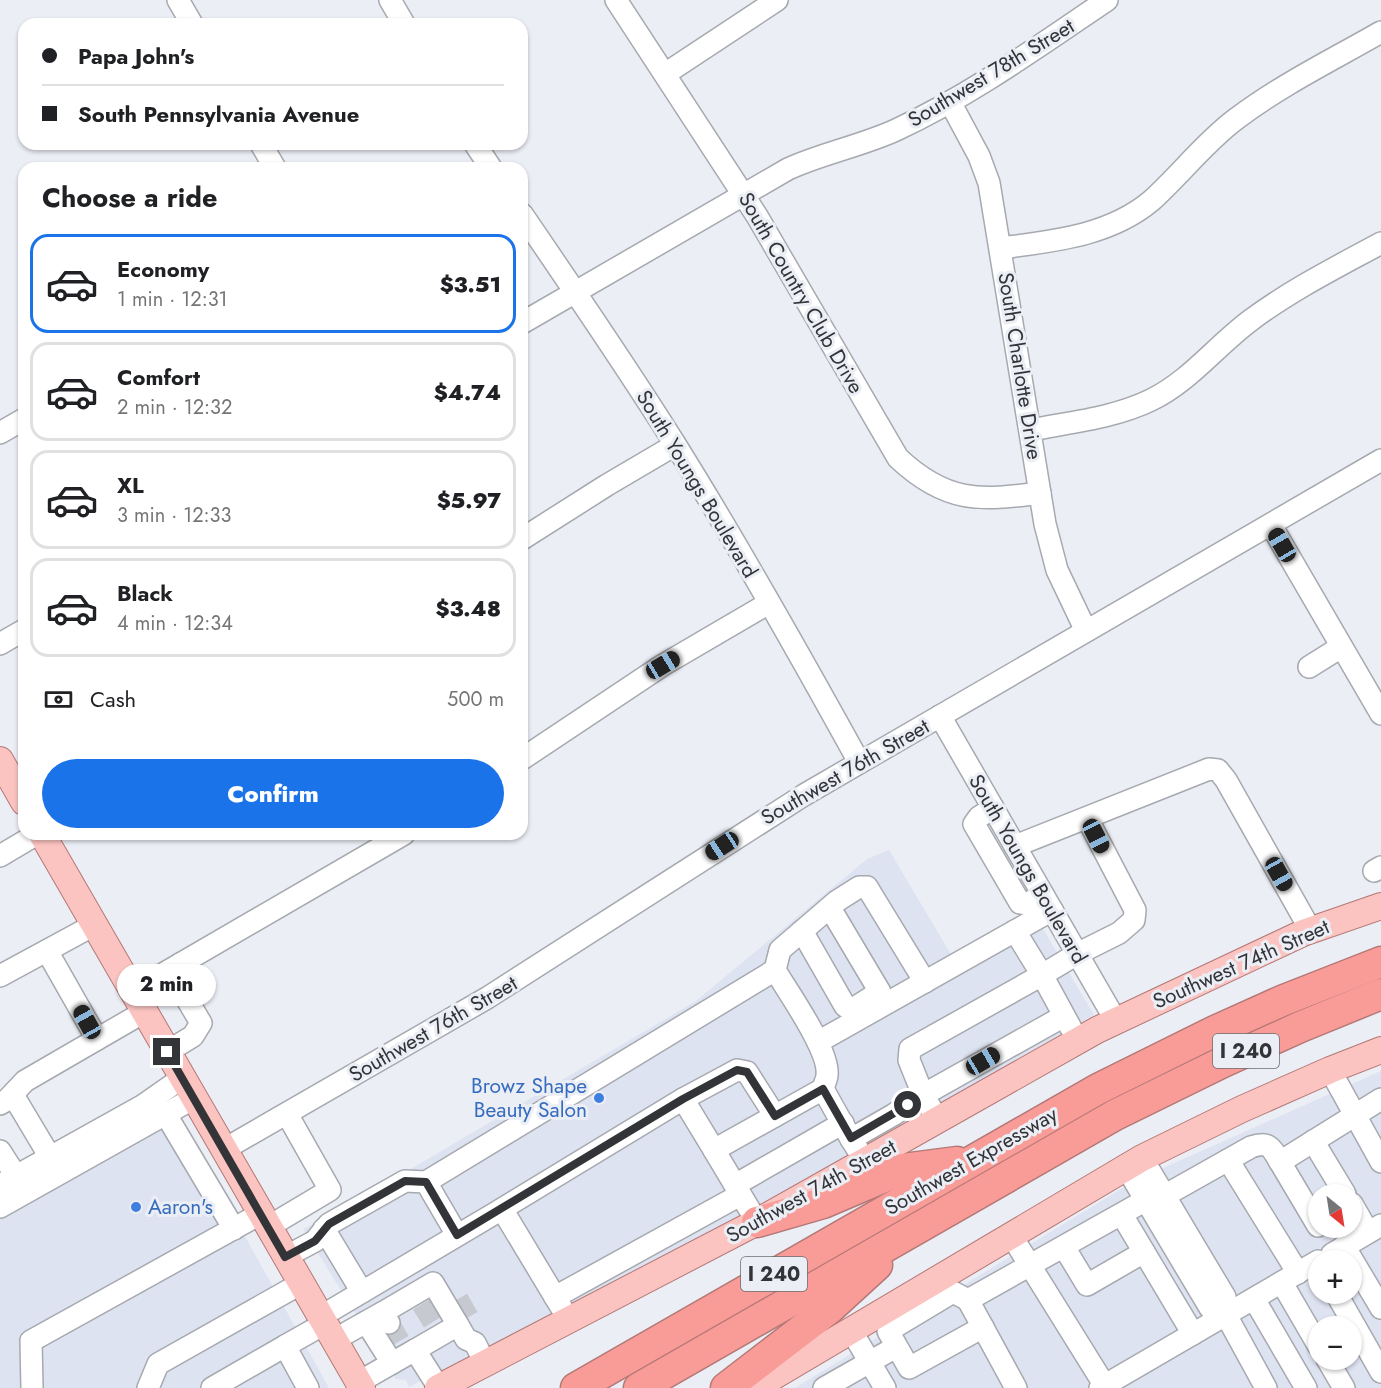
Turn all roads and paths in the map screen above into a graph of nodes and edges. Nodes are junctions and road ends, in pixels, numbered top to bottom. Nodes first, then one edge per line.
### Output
1 (178, 0) edge
2 (390, 0) edge
3 (616, 0) edge
4 (777, 0) edge
5 (1107, 0) edge
6 (188, 18) edge
7 (400, 18) edge
8 (1381, 32) edge
9 (665, 74) junction
10 (950, 102) junction
11 (744, 195) junction
12 (528, 223) edge
13 (1381, 243) edge
14 (1001, 248) junction
15 (575, 292) junction
16 (528, 319) edge
17 (18, 422) edge
18 (1031, 430) junction
19 (0, 433) edge
20 (675, 445) junction
21 (1381, 460) edge
22 (1040, 493) junction
23 (1270, 525) junction
24 (528, 535) edge
25 (769, 603) junction
26 (1086, 631) junction
27 (18, 634) edge
28 (0, 644) edge
29 (1341, 647) junction
30 (1309, 667) dead end
31 (1374, 687) edge
32 (1381, 714) edge
33 (940, 716) junction
34 (528, 755) edge
35 (0, 760) edge
36 (859, 762) junction
37 (18, 792) edge
38 (993, 808) junction
39 (1086, 818) junction
40 (27, 840) edge
41 (45, 840) edge
42 (394, 840) edge
43 (1015, 846) junction
44 (0, 856) edge
45 (1047, 903) junction
46 (1381, 906) edge
47 (830, 908) junction
48 (94, 925) junction
49 (802, 931) junction
50 (1015, 931) junction
51 (1311, 931) junction
52 (47, 951) junction
53 (1077, 954) junction
54 (1381, 962) edge
55 (180, 964) junction
56 (775, 970) junction
57 (1042, 975) junction
58 (0, 976) edge
59 (921, 976) junction
60 (880, 992) junction
61 (1381, 994) edge
62 (138, 1002) junction
63 (1064, 1016) junction
64 (1116, 1021) junction
65 (97, 1039) junction
66 (1078, 1041) junction
67 (818, 1042) junction
68 (1381, 1050) edge
69 (167, 1052) junction
70 (1330, 1070) junction
71 (188, 1088) junction
72 (823, 1089) junction
73 (13, 1093) edge
74 (923, 1095) junction
75 (683, 1099) junction
76 (1381, 1099) edge
77 (165, 1113) junction
78 (286, 1114) junction
79 (1355, 1115) junction
80 (775, 1116) junction
81 (938, 1120) junction
82 (847, 1131) junction
83 (1313, 1141) junction
84 (223, 1150) junction
85 (714, 1150) junction
86 (0, 1152) edge
87 (50, 1157) junction
88 (972, 1160) junction
89 (1228, 1160) junction
90 (865, 1161) junction
91 (1280, 1162) junction
92 (1381, 1162) edge
93 (1134, 1163) junction
94 (8, 1180) edge
95 (426, 1182) junction
96 (1339, 1184) edge
97 (738, 1190) junction
98 (1155, 1198) junction
99 (0, 1207) edge
100 (1308, 1208) edge
101 (502, 1209) junction
102 (1362, 1214) edge
103 (1122, 1215) junction
104 (264, 1221) junction
105 (757, 1222) junction
106 (923, 1224) junction
107 (234, 1229) junction
108 (324, 1229) junction
109 (1377, 1229) edge
110 (457, 1235) junction
111 (1011, 1235) junction
112 (1064, 1247) junction
113 (1338, 1250) edge
114 (1144, 1252) junction
115 (285, 1257) junction
116 (1030, 1266) junction
117 (1308, 1267) edge
118 (1290, 1278) junction
119 (300, 1284) junction
120 (370, 1287) junction
121 (1362, 1289) edge
122 (555, 1297) junction
123 (458, 1299) tunnel mouth
124 (1254, 1299) junction
125 (968, 1300) junction
126 (1342, 1304) edge
127 (1381, 1308) edge
128 (439, 1312) junction
129 (1226, 1315) junction
130 (569, 1320) junction
131 (1308, 1321) edge
132 (326, 1327) junction
133 (983, 1327) junction
134 (851, 1330) junction
135 (393, 1334) junction
136 (1193, 1334) junction
137 (285, 1347) junction
138 (896, 1347) junction
139 (480, 1353) junction
140 (869, 1361) junction
141 (1333, 1370) edge
142 (1381, 1372) edge
143 (360, 1385) edge
144 (444, 1386) edge
145 (1102, 1387) edge
146 (32, 1388) edge
147 (148, 1388) edge
148 (212, 1388) edge
149 (308, 1388) edge
150 (576, 1388) edge
151 (639, 1388) edge
152 (726, 1388) edge
153 (754, 1388) edge
154 (824, 1388) edge
155 (885, 1388) edge
156 (1016, 1388) edge
157 (1266, 1388) edge
158 (1306, 1388) edge
159 (1344, 1388) edge

1 - 6 street
2 - 7 street
3 - 9 street, South Country Club Drive
4 - 9 street
5 - 10 street, Southwest 78th Street
8 - 14 street
9 - 11 street, South Country Club Drive
10 - 11 street, Southwest 78th Street
10 - 14 street, South Charlotte Drive
11 - 15 street, Southwest 78th Street
11 - 22 street, South Country Club Drive
12 - 15 street, South Youngs Boulevard
13 - 18 street
14 - 18 street, South Charlotte Drive
15 - 16 street, Southwest 78th Street
15 - 20 street, South Youngs Boulevard
17 - 19 street
18 - 22 street, South Charlotte Drive
20 - 24 street
20 - 25 street, South Youngs Boulevard
21 - 23 street, Southwest 76th Street
22 - 26 street, South Charlotte Drive
23 - 26 street, Southwest 76th Street
23 - 29 street
25 - 34 street
25 - 36 street, South Youngs Boulevard
26 - 33 street, Southwest 76th Street
27 - 28 street
29 - 30 street
29 - 31 street
31 - 32 street
33 - 36 street, Southwest 76th Street
33 - 38 street, South Youngs Boulevard
35 - 37 main road
36 - 78 street, Southwest 76th Street
38 - 43 street, South Youngs Boulevard
38 - 45 street
39 - 43 street
39 - 51 street
39 - 53 street
40 - 44 street
41 - 48 main road
42 - 55 street
43 - 45 street, South Youngs Boulevard
45 - 50 street
45 - 53 street, South Youngs Boulevard
46 - 51 main road, Southwest 74th Street
47 - 49 street
47 - 59 street
47 - 60 street
48 - 52 street
48 - 62 main road
49 - 56 street
49 - 60 street
50 - 57 street
50 - 59 street
51 - 64 main road, Southwest 74th Street
52 - 58 street
52 - 65 street
53 - 57 street
53 - 64 street, South Youngs Boulevard
54 - 88 highway, Southwest Expressway / I 240
55 - 62 street
55 - 69 street
56 - 67 street
56 - 95 street
57 - 63 street
57 - 74 street
59 - 60 street
59 - 67 street
61 - 106 highway, Southwest Expressway / I 240
62 - 65 street
62 - 69 main road
63 - 66 street
63 - 74 street
64 - 66 main road, Southwest 74th Street
65 - 73 street
66 - 81 main road, Southwest 74th Street
67 - 72 street
68 - 70 main road
69 - 71 main road
70 - 79 street
70 - 93 main road
71 - 77 street
71 - 84 main road
71 - 87 street
72 - 80 street
72 - 82 street
73 - 87 street
74 - 81 street
74 - 82 street
75 - 80 street
75 - 85 street
75 - 101 street
76 - 79 street
77 - 99 street
77 - 107 street
78 - 84 street, Southwest 76th Street
78 - 104 street
79 - 83 street
79 - 92 street
80 - 85 street
81 - 90 main road, Southwest 74th Street
82 - 90 street
82 - 97 street
83 - 91 street
83 - 96 street
84 - 104 main road
85 - 97 street
86 - 94 street
87 - 94 street
88 - 105 highway
88 - 150 highway, Southwest Expressway / I 240
89 - 91 street
89 - 98 street
89 - 118 street
90 - 105 main road, Southwest 74th Street
91 - 100 street
93 - 98 street
93 - 111 main road
95 - 108 street
95 - 110 street
97 - 105 street
97 - 122 street
98 - 103 street
98 - 129 street
101 - 110 street
101 - 122 street
102 - 109 street
103 - 112 street
103 - 114 street
104 - 107 street
104 - 115 main road
105 - 130 main road, Southwest 74th Street
106 - 151 highway, Southwest Expressway / I 240
106 - 152 highway
107 - 146 street
108 - 115 street
108 - 120 street
109 - 113 street
110 - 120 street
111 - 116 street
111 - 134 main road
112 - 114 street
112 - 116 street
114 - 136 street
115 - 119 main road
116 - 125 street
116 - 145 street
117 - 118 street
118 - 124 street
118 - 131 street
119 - 132 main road
119 - 147 street
120 - 132 street
120 - 135 street
121 - 127 street
122 - 130 street
123 - 128 street
124 - 129 street
124 - 158 street
125 - 133 street
125 - 138 street
126 - 142 street
128 - 135 street
128 - 135 street
128 - 139 street
129 - 136 street
129 - 157 street
130 - 139 main road, Southwest 74th Street
132 - 135 street
132 - 137 street
132 - 143 main road
133 - 138 street
133 - 156 street
134 - 140 street
134 - 153 main road
135 - 143 street
135 - 144 street
136 - 145 street
137 - 148 street
137 - 149 street
138 - 140 street
139 - 144 main road, Southwest 74th Street
140 - 154 street
140 - 155 street
141 - 159 street

